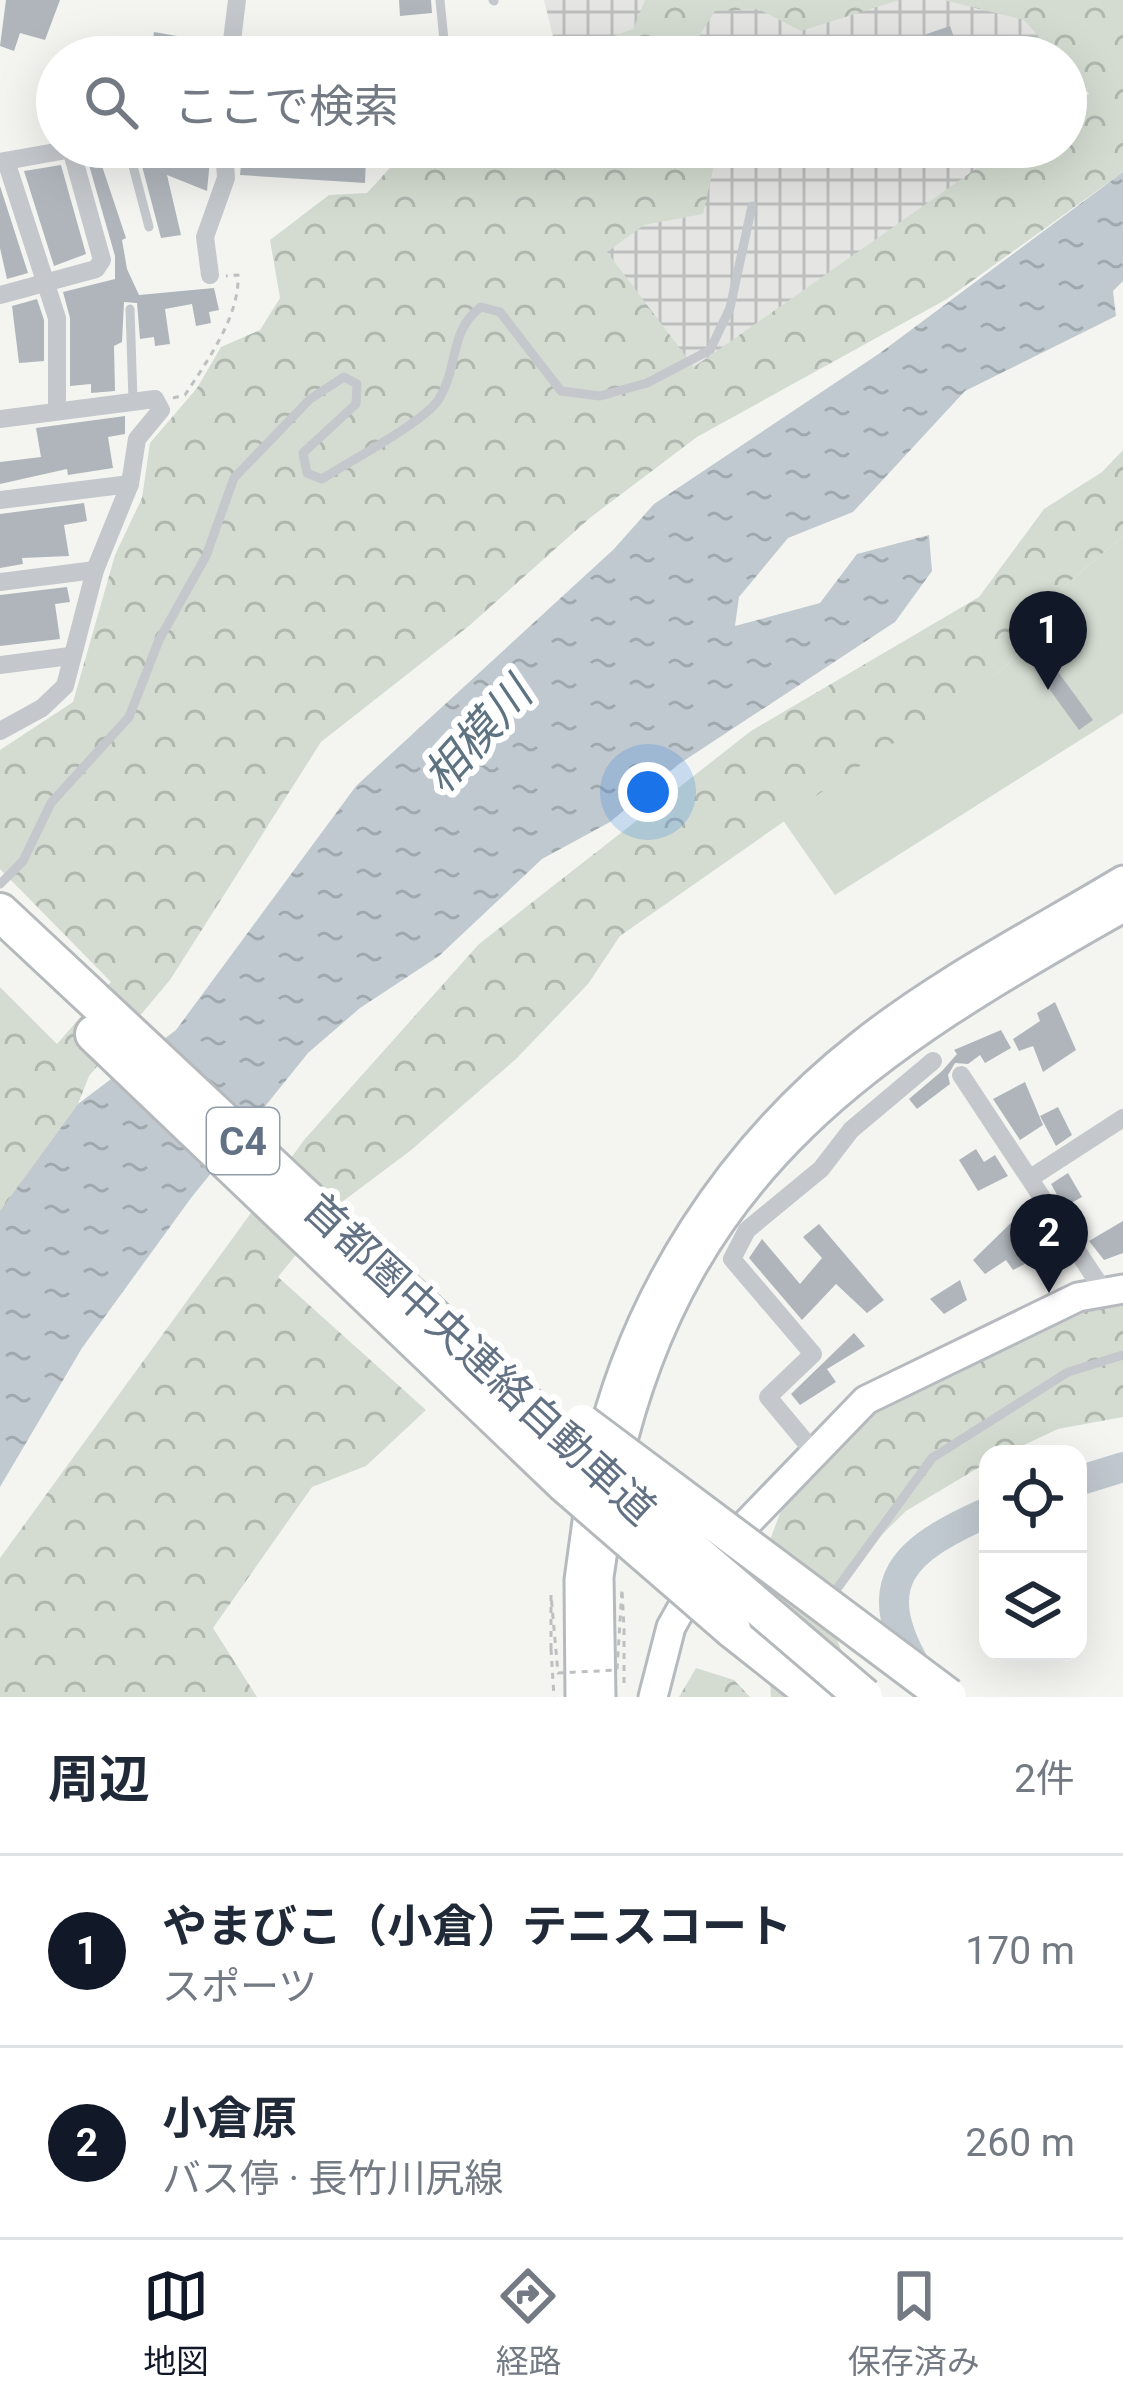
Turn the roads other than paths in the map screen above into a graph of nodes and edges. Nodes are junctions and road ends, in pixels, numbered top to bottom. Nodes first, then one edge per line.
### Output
1 (237, 0) edge
2 (440, 0) edge
3 (233, 36) edge
4 (444, 36) edge
5 (36, 156) edge
6 (3, 162) edge
7 (81, 168) edge
8 (134, 168) edge
9 (225, 168) edge
10 (752, 206) dead end
11 (149, 227) dead end
12 (210, 274) road end
13 (46, 284) junction
14 (0, 295) edge
15 (130, 309) dead end
16 (133, 400) junction
17 (57, 409) junction
18 (0, 419) edge
19 (130, 484) junction
20 (0, 500) edge
21 (95, 570) junction
22 (0, 582) edge
23 (70, 656) junction
24 (0, 665) edge
25 (0, 731) edge
26 (1123, 880) edge
27 (0, 884) edge
28 (1123, 908) edge
29 (0, 912) edge
30 (0, 945) edge
31 (934, 1061) dead end
32 (962, 1075) dead end
33 (1123, 1118) edge
34 (1032, 1178) junction
35 (1113, 1289) edge
36 (1123, 1355) edge
37 (482, 1372) junction
38 (813, 1450) junction
39 (574, 1452) junction
40 (823, 1610) dead end
41 (732, 1629) junction
42 (820, 1645) dead end
43 (612, 1689) edge
44 (580, 1697) edge
45 (653, 1697) edge
46 (800, 1697) edge
47 (818, 1697) edge
48 (839, 1697) edge
49 (864, 1697) edge
50 (948, 1697) edge

1 - 3 street
2 - 4 lane
5 - 6 street
6 - 13 street
7 - 13 street
8 - 11 lane
9 - 12 street
10 - 27 lane
13 - 14 street
13 - 17 street
15 - 16 lane
16 - 17 street
16 - 19 street
17 - 18 street
19 - 20 street
19 - 21 street
21 - 22 street
21 - 23 street
23 - 24 street
23 - 25 street
26 - 44 main road
28 - 43 main road
29 - 37 highway, 首都圏中央連絡自動車道 / C4
30 - 37 highway, 首都圏中央連絡自動車道 / C4
31 - 38 street
32 - 34 street
33 - 34 street
34 - 35 street
35 - 38 main road
36 - 40 lane
37 - 39 highway
37 - 39 highway, 首都圏中央連絡自動車道 / C4
38 - 45 main road
39 - 41 highway, 首都圏中央連絡自動車道 / C4, bridge
39 - 49 highway, 首都圏中央連絡自動車道 / C4, bridge
39 - 50 highway, bridge
41 - 46 highway
41 - 47 highway, 首都圏中央連絡自動車道 / C4
42 - 48 lane

